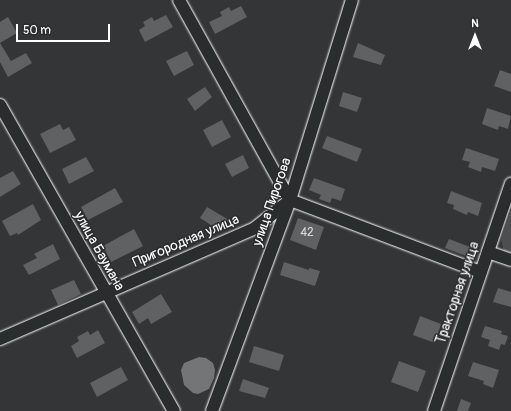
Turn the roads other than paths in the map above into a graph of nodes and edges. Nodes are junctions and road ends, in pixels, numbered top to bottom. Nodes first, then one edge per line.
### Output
1 (179, 0) edge
2 (352, 0) edge
3 (0, 105) edge
4 (511, 184) edge
5 (290, 200) junction
6 (488, 252) junction
7 (511, 260) edge
8 (482, 272) junction
9 (106, 292) junction
10 (0, 339) edge
11 (174, 411) edge
12 (212, 411) edge
13 (434, 411) edge

1 - 5 street
2 - 5 street, улица Пирогова
3 - 9 street, улица Баумана
4 - 6 street, Тракторная улица
5 - 8 street
5 - 9 street, Пригородная улица
5 - 12 street, улица Пирогова
6 - 7 street
6 - 8 street, Тракторная улица
8 - 13 street, Тракторная улица
9 - 10 street, Пригородная улица
9 - 11 street, улица Баумана

